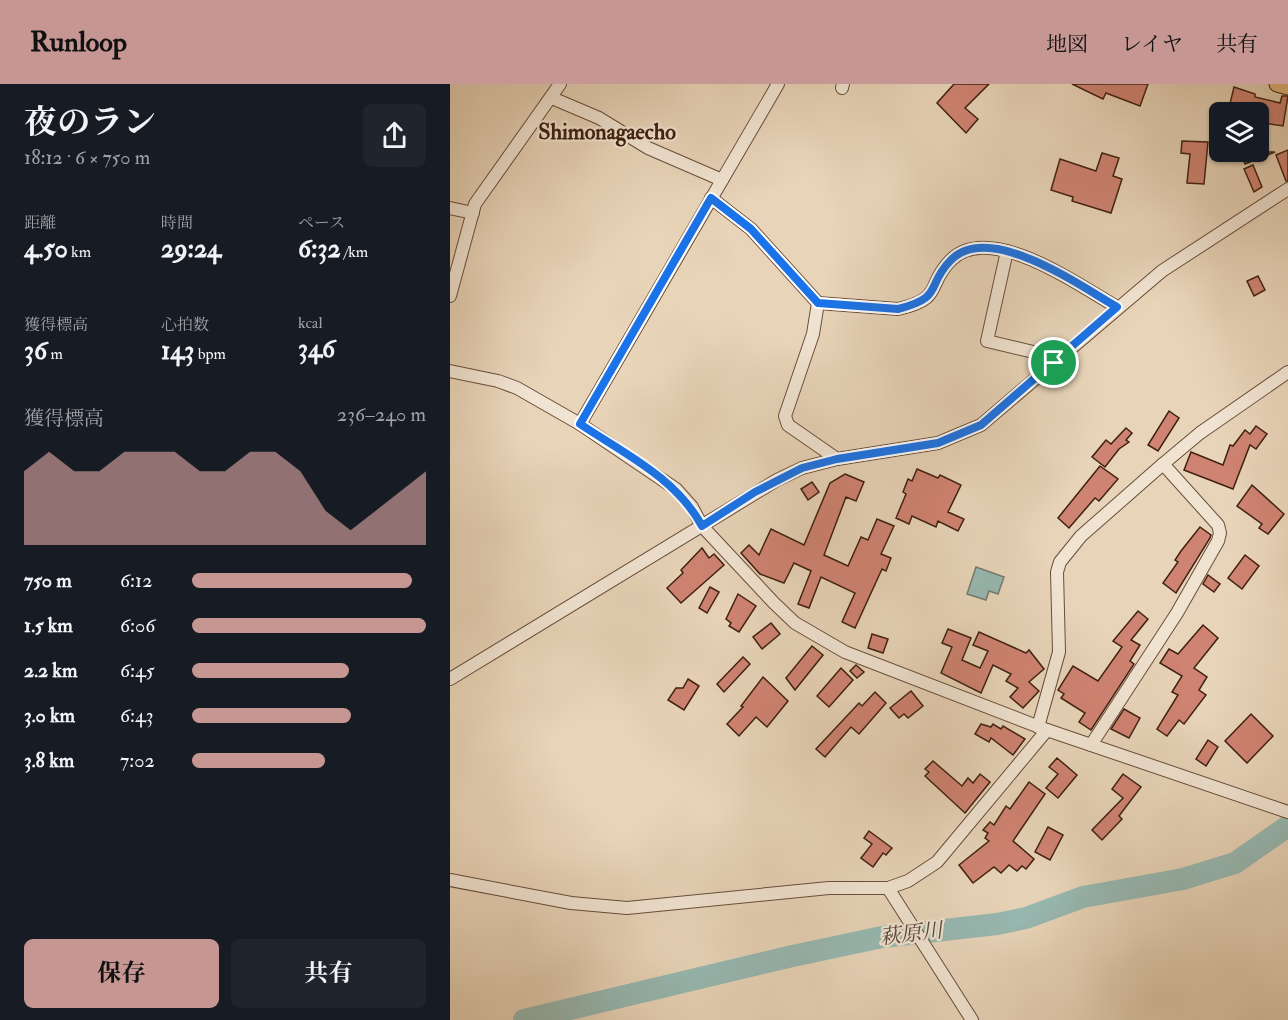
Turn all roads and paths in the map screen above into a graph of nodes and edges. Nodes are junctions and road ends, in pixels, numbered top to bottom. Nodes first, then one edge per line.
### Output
1 (560, 84) edge
2 (778, 84) edge
3 (1277, 84) edge
4 (1288, 87) edge
5 (552, 98) junction
6 (722, 180) junction
7 (1288, 189) edge
8 (711, 198) junction
9 (450, 208) edge
10 (472, 213) junction
11 (1007, 251) junction
12 (450, 296) edge
13 (818, 303) junction
14 (1117, 307) junction
15 (1054, 363) junction
16 (450, 371) edge
17 (1288, 372) edge
18 (580, 424) junction
19 (837, 459) junction
20 (1163, 464) junction
21 (702, 526) junction
22 (450, 679) edge
23 (1042, 728) junction
24 (1092, 745) junction
25 (1288, 812) edge
26 (450, 880) edge
27 (892, 893) junction
28 (972, 1020) edge

1 - 5 street
2 - 6 street
3 - 4 main road
5 - 6 street
5 - 10 street
6 - 8 street
7 - 14 street
8 - 13 street
8 - 18 street
9 - 10 street
10 - 12 street
11 - 13 street
11 - 14 street
11 - 15 street
13 - 19 street
14 - 15 street
15 - 19 street
16 - 18 street
17 - 20 street
18 - 21 street
19 - 21 street
20 - 23 street
20 - 24 street
21 - 22 street
21 - 23 street
23 - 24 street
23 - 27 street
24 - 25 street
26 - 27 street
27 - 28 street

